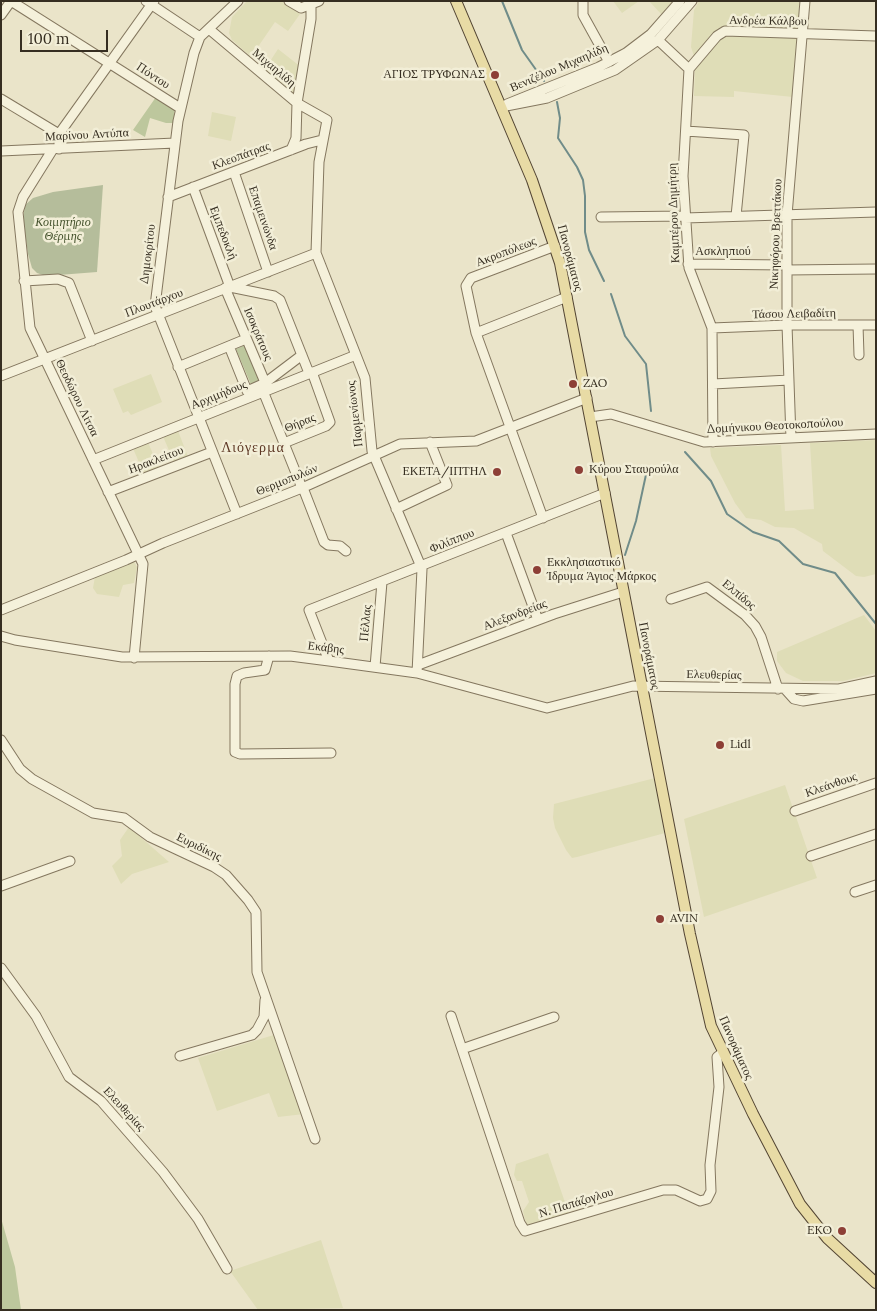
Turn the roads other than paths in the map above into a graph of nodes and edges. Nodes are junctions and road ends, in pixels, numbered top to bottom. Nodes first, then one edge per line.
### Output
1 (11, 1) edge
2 (238, 1) edge
3 (289, 1) edge
4 (320, 1) edge
5 (456, 1) edge
6 (583, 1) edge
7 (680, 1) edge
8 (692, 1) edge
9 (805, 1) edge
10 (151, 2) edge
11 (310, 5) junction
12 (1, 15) edge
13 (209, 29) junction
14 (802, 34) junction
15 (876, 36) edge
16 (200, 38) junction
17 (658, 40) junction
18 (109, 62) junction
19 (609, 62) junction
20 (689, 69) junction
21 (1, 98) edge
22 (297, 103) junction
23 (501, 107) junction
24 (180, 108) junction
25 (327, 120) joint
26 (686, 131) junction
27 (59, 134) junction
28 (322, 140) junction
29 (174, 143) junction
30 (56, 149) junction
31 (291, 150) junction
32 (1, 151) edge
33 (234, 172) junction
34 (193, 187) junction
35 (168, 197) junction
36 (876, 212) edge
37 (787, 215) junction
38 (736, 216) junction
39 (601, 217) dead end
40 (685, 217) junction
41 (555, 246) junction
42 (316, 253) junction
43 (688, 264) junction
44 (787, 268) junction
45 (876, 268) edge
46 (268, 272) junction
47 (24, 281) junction
48 (228, 287) junction
49 (567, 297) junction
50 (158, 315) junction
51 (787, 325) junction
52 (858, 325) junction
53 (876, 325) edge
54 (712, 328) junction
55 (476, 333) junction
56 (246, 339) junction
57 (92, 341) junction
58 (229, 346) junction
59 (356, 354) junction
60 (302, 355) junction
61 (860, 355) dead end
62 (44, 360) junction
63 (178, 366) junction
64 (311, 372) junction
65 (1, 376) edge
66 (789, 380) junction
67 (713, 384) junction
68 (265, 388) junction
69 (587, 398) junction
70 (199, 417) junction
71 (590, 417) junction
72 (510, 428) junction
73 (876, 434) edge
74 (791, 438) junction
75 (430, 442) junction
76 (714, 442) junction
77 (284, 444) junction
78 (212, 452) junction
79 (374, 456) junction
80 (93, 460) junction
81 (302, 488) junction
82 (108, 492) junction
83 (605, 494) junction
84 (396, 509) junction
85 (237, 514) junction
86 (543, 518) junction
87 (506, 533) junction
88 (346, 551) dead end
89 (138, 554) junction
90 (421, 567) junction
91 (382, 582) junction
92 (623, 592) junction
93 (671, 599) dead end
94 (1, 610) edge
95 (538, 620) junction
96 (1, 636) edge
97 (269, 656) junction
98 (134, 658) junction
99 (329, 661) junction
100 (375, 667) junction
101 (417, 669) junction
102 (876, 681) edge
103 (642, 685) junction
104 (781, 689) junction
105 (876, 689) edge
106 (1, 740) edge
107 (331, 753) dead end
108 (876, 783) edge
109 (795, 811) dead end
110 (876, 834) edge
111 (811, 856) dead end
112 (70, 861) dead end
113 (876, 885) edge
114 (1, 886) edge
115 (855, 892) dead end
116 (1, 968) edge
117 (265, 998) junction
118 (451, 1016) dead end
119 (554, 1017) dead end
120 (462, 1048) junction
121 (722, 1053) junction
122 (180, 1056) dead end
123 (315, 1139) dead end
124 (227, 1270) dead end
125 (876, 1283) edge

1 - 12 street
1 - 18 street, Πόντου
2 - 13 street, Δημοκρίτου
3 - 11 street
4 - 11 street
5 - 23 main road, Πανοράματος
6 - 19 street
7 - 19 street, Βενιζέλου Μιχαηλίδη
8 - 17 street, Βενιζέλου Μιχαηλίδη
9 - 14 street, Νικηφόρου Βρεττάκου
10 - 16 street
10 - 18 street
11 - 22 street
13 - 16 street, Δημοκρίτου
13 - 22 street, Μιχαηλίδη
14 - 15 street, Ανδρέα Κάλβου
14 - 20 street, Ανδρέα Κάλβου
14 - 37 street, Νικηφόρου Βρεττάκου
16 - 24 street, Δημοκρίτου
17 - 20 street
17 - 23 street, Βενιζέλου Μιχαηλίδη
18 - 24 street, Πόντου
18 - 27 street
19 - 23 street, Βενιζέλου Μιχαηλίδη
20 - 26 street, Καμπέρου Δημήτρη
21 - 27 street
22 - 25 street, Μιχαηλίδη
22 - 31 street
23 - 41 main road, Πανοράματος
24 - 29 street, Δημοκρίτου
25 - 28 street, Παρμενίωνος
26 - 38 street
26 - 40 street, Καμπέρου Δημήτρη
27 - 30 street
28 - 31 street, Κλεοπάτρας
28 - 42 street, Παρμενίωνος
29 - 30 street, Μαρίνου Αντύπα
29 - 35 street, Δημοκρίτου
30 - 32 street, Μαρίνου Αντύπα
30 - 47 street, Θεοδώρου Λίτσα
31 - 33 street, Κλεοπάτρας
33 - 34 street, Κλεοπάτρας
33 - 46 street, Επαμεινώνδα
34 - 35 street, Κλεοπάτρας
34 - 48 street, Εμπεδοκλή
35 - 50 street, Δημοκρίτου
36 - 37 street
37 - 38 street
37 - 44 street, Νικηφόρου Βρεττάκου
38 - 40 street
39 - 40 street
40 - 43 street, Καμπέρου Δημήτρη
41 - 49 main road, Πανοράματος
41 - 55 street, Ακροπόλεως
42 - 46 street, Πλουτάρχου
42 - 59 street, Παρμενίωνος
43 - 44 street, Ασκληπιού
43 - 54 street, Καμπέρου Δημήτρη
44 - 45 street, Ασκληπιού
44 - 51 street, Νικηφόρου Βρεττάκου
46 - 48 street, Πλουτάρχου
47 - 57 street
47 - 62 street, Θεοδώρου Λίτσα
48 - 50 street, Πλουτάρχου
48 - 56 street, Ισοκράτους
48 - 60 street
49 - 55 street
49 - 69 main road, Πανοράματος
50 - 57 street, Πλουτάρχου
50 - 63 street, Δημοκρίτου
51 - 52 street, Τάσου Λειβαδίτη
51 - 54 street, Τάσου Λειβαδίτη
51 - 66 street, Νικηφόρου Βρεττάκου
52 - 53 street, Τάσου Λειβαδίτη
52 - 61 street
54 - 67 street, Καμπέρου Δημήτρη
55 - 72 street
56 - 58 street
56 - 68 street, Ισοκράτους
57 - 62 street, Πλουτάρχου
58 - 63 street
58 - 68 street
59 - 64 street, Αρχιμήδους
59 - 79 street, Παρμενίωνος
60 - 64 street
60 - 68 street
62 - 65 street, Πλουτάρχου
62 - 80 street, Θεοδώρου Λίτσα
63 - 70 street, Δημοκρίτου
64 - 68 street, Αρχιμήδους
64 - 77 street, Θήρας
66 - 67 street
66 - 74 street, Νικηφόρου Βρεττάκου
67 - 76 street, Καμπέρου Δημήτρη
68 - 70 street, Αρχιμήδους
68 - 77 street, Ισοκράτους
69 - 71 main road, Πανοράματος
69 - 72 street, Θερμοπυλών
70 - 78 street, Δημοκρίτου
70 - 80 street, Αρχιμήδους
71 - 76 street, Δομήνικου Θεοτοκοπούλου
71 - 83 main road, Πανοράματος
72 - 75 street, Θερμοπυλών
72 - 86 street
73 - 74 street, Δομήνικου Θεοτοκοπούλου
74 - 76 street, Δομήνικου Θεοτοκοπούλου
75 - 79 street, Θερμοπυλών
75 - 84 street
77 - 81 street, Ισοκράτους
78 - 82 street, Ηρακλείτου
78 - 85 street, Δημοκρίτου
79 - 81 street, Θερμοπυλών
79 - 84 street, Παρμενίωνος
80 - 82 street, Θεοδώρου Λίτσα
81 - 85 street, Θερμοπυλών
81 - 88 street, Ισοκράτους
82 - 89 street, Θεοδώρου Λίτσα
83 - 86 street, Φιλίππου
83 - 92 main road, Πανοράματος
84 - 90 street, Παρμενίωνος
85 - 89 street, Θερμοπυλών
86 - 87 street, Φιλίππου
87 - 90 street, Φιλίππου
87 - 95 street
89 - 94 street, Θερμοπυλών
89 - 98 street, Θεοδώρου Λίτσα
90 - 91 street, Φιλίππου
90 - 101 street, Παρμενίωνος
91 - 99 street, Φιλίππου
91 - 100 street, Πέλλας
92 - 95 street, Αλεξανδρείας
92 - 103 main road, Πανοράματος
93 - 104 street, Ελπίδος
95 - 101 street, Αλεξανδρείας
96 - 98 street, Εκάβης
97 - 98 street, Εκάβης
97 - 99 street, Εκάβης
97 - 107 street
99 - 100 street, Εκάβης
100 - 101 street, Εκάβης
101 - 103 street, Εκάβης
102 - 104 street, Ελευθερίας
103 - 104 street, Ελευθερίας
103 - 121 main road, Πανοράματος
104 - 105 street, Ελευθερίας
106 - 117 street, Ευριδίκης
108 - 109 street, Κλεάνθους
110 - 111 street
112 - 114 street
113 - 115 street
116 - 124 street, Ελευθερίας
117 - 122 street
117 - 123 street, Ευριδίκης
118 - 120 street, Ν. Παπάζογλου
119 - 120 street
120 - 121 street, Ν. Παπάζογλου
121 - 125 main road, Πανοράματος

